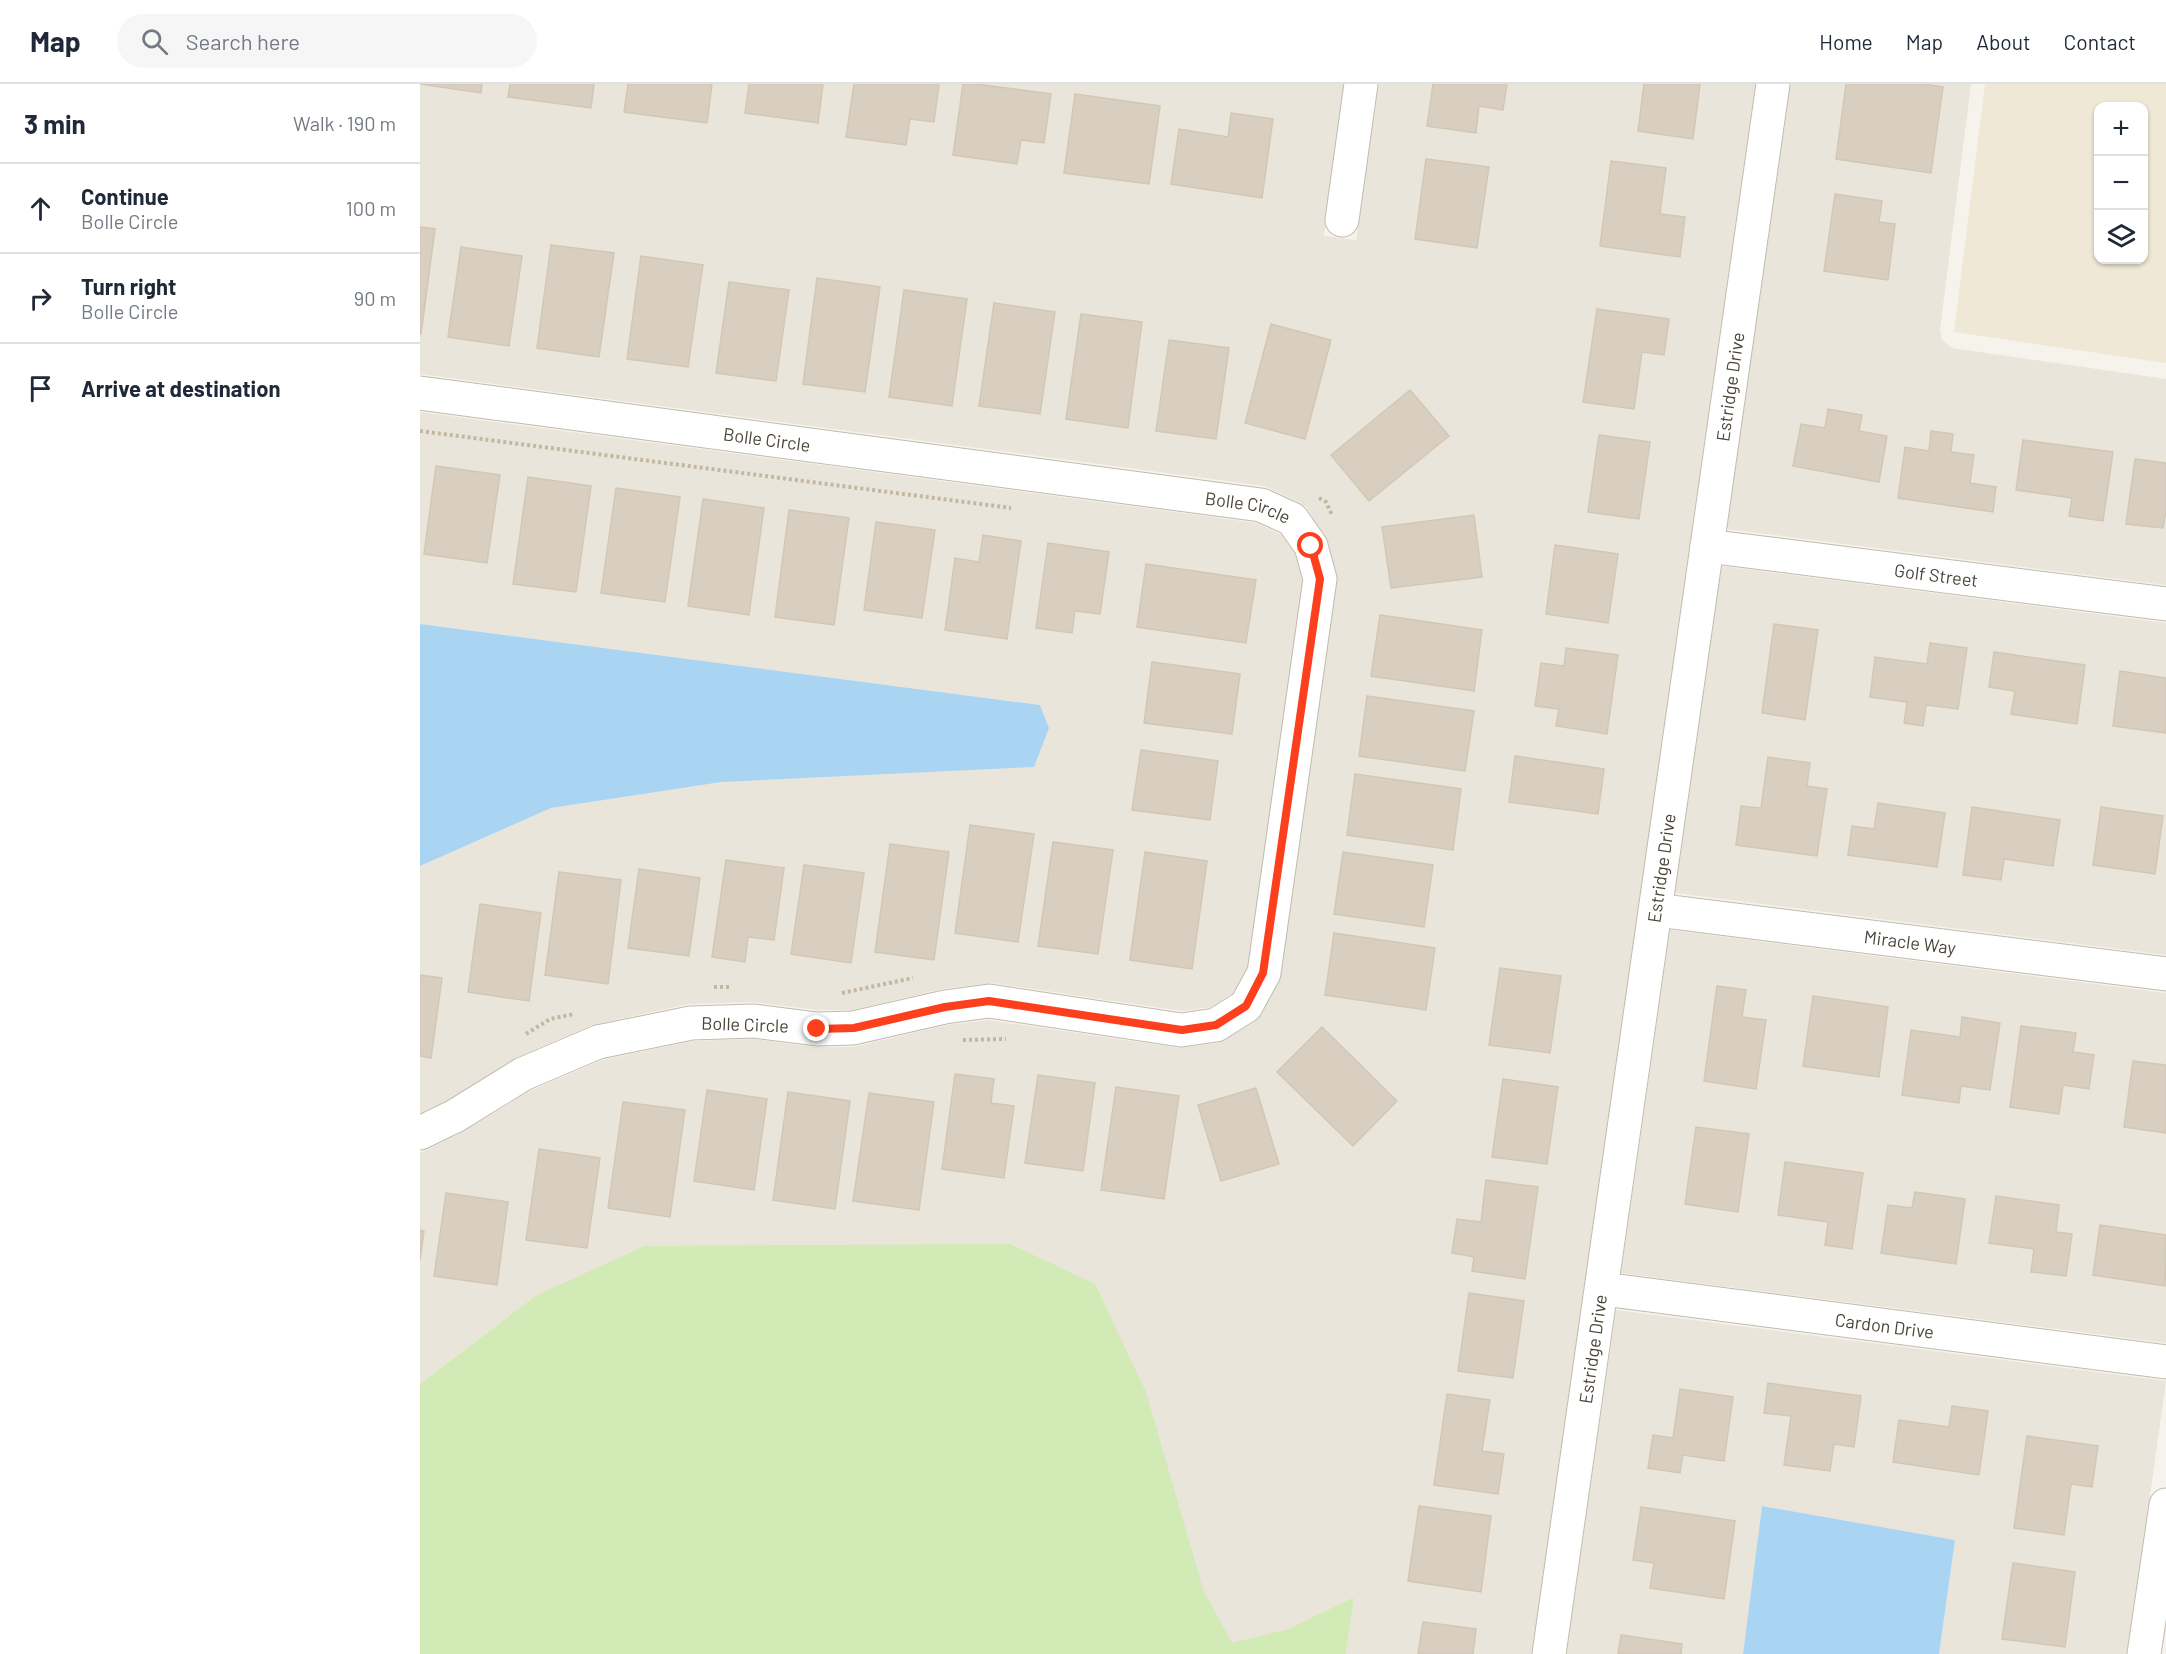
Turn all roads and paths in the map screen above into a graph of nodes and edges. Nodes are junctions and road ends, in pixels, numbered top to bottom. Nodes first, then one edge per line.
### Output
1 (1361, 84) edge
2 (1773, 84) edge
3 (1342, 220) dead end
4 (420, 393) edge
5 (420, 431) edge
6 (1316, 497) dead end
7 (1019, 509) dead end
8 (1334, 520) dead end
9 (1707, 546) junction
10 (2166, 604) edge
11 (1656, 910) junction
12 (2166, 974) edge
13 (921, 977) dead end
14 (733, 987) dead end
15 (711, 988) dead end
16 (832, 996) dead end
17 (583, 1012) dead end
18 (521, 1038) dead end
19 (1012, 1039) dead end
20 (957, 1040) dead end
21 (420, 1133) edge
22 (1602, 1289) junction
23 (2166, 1362) edge
24 (2166, 1505) edge
25 (1549, 1654) edge
26 (2144, 1654) edge

1 - 3 street
2 - 9 street, Estridge Drive
4 - 21 street, Bolle Circle
5 - 7 path
6 - 8 path
9 - 10 street, Golf Street
9 - 11 street, Estridge Drive
11 - 12 street, Miracle Way
11 - 22 street, Estridge Drive
13 - 16 path
14 - 15 path
17 - 18 path
19 - 20 path
22 - 23 street, Cardon Drive
22 - 25 street, Estridge Drive
24 - 26 street

